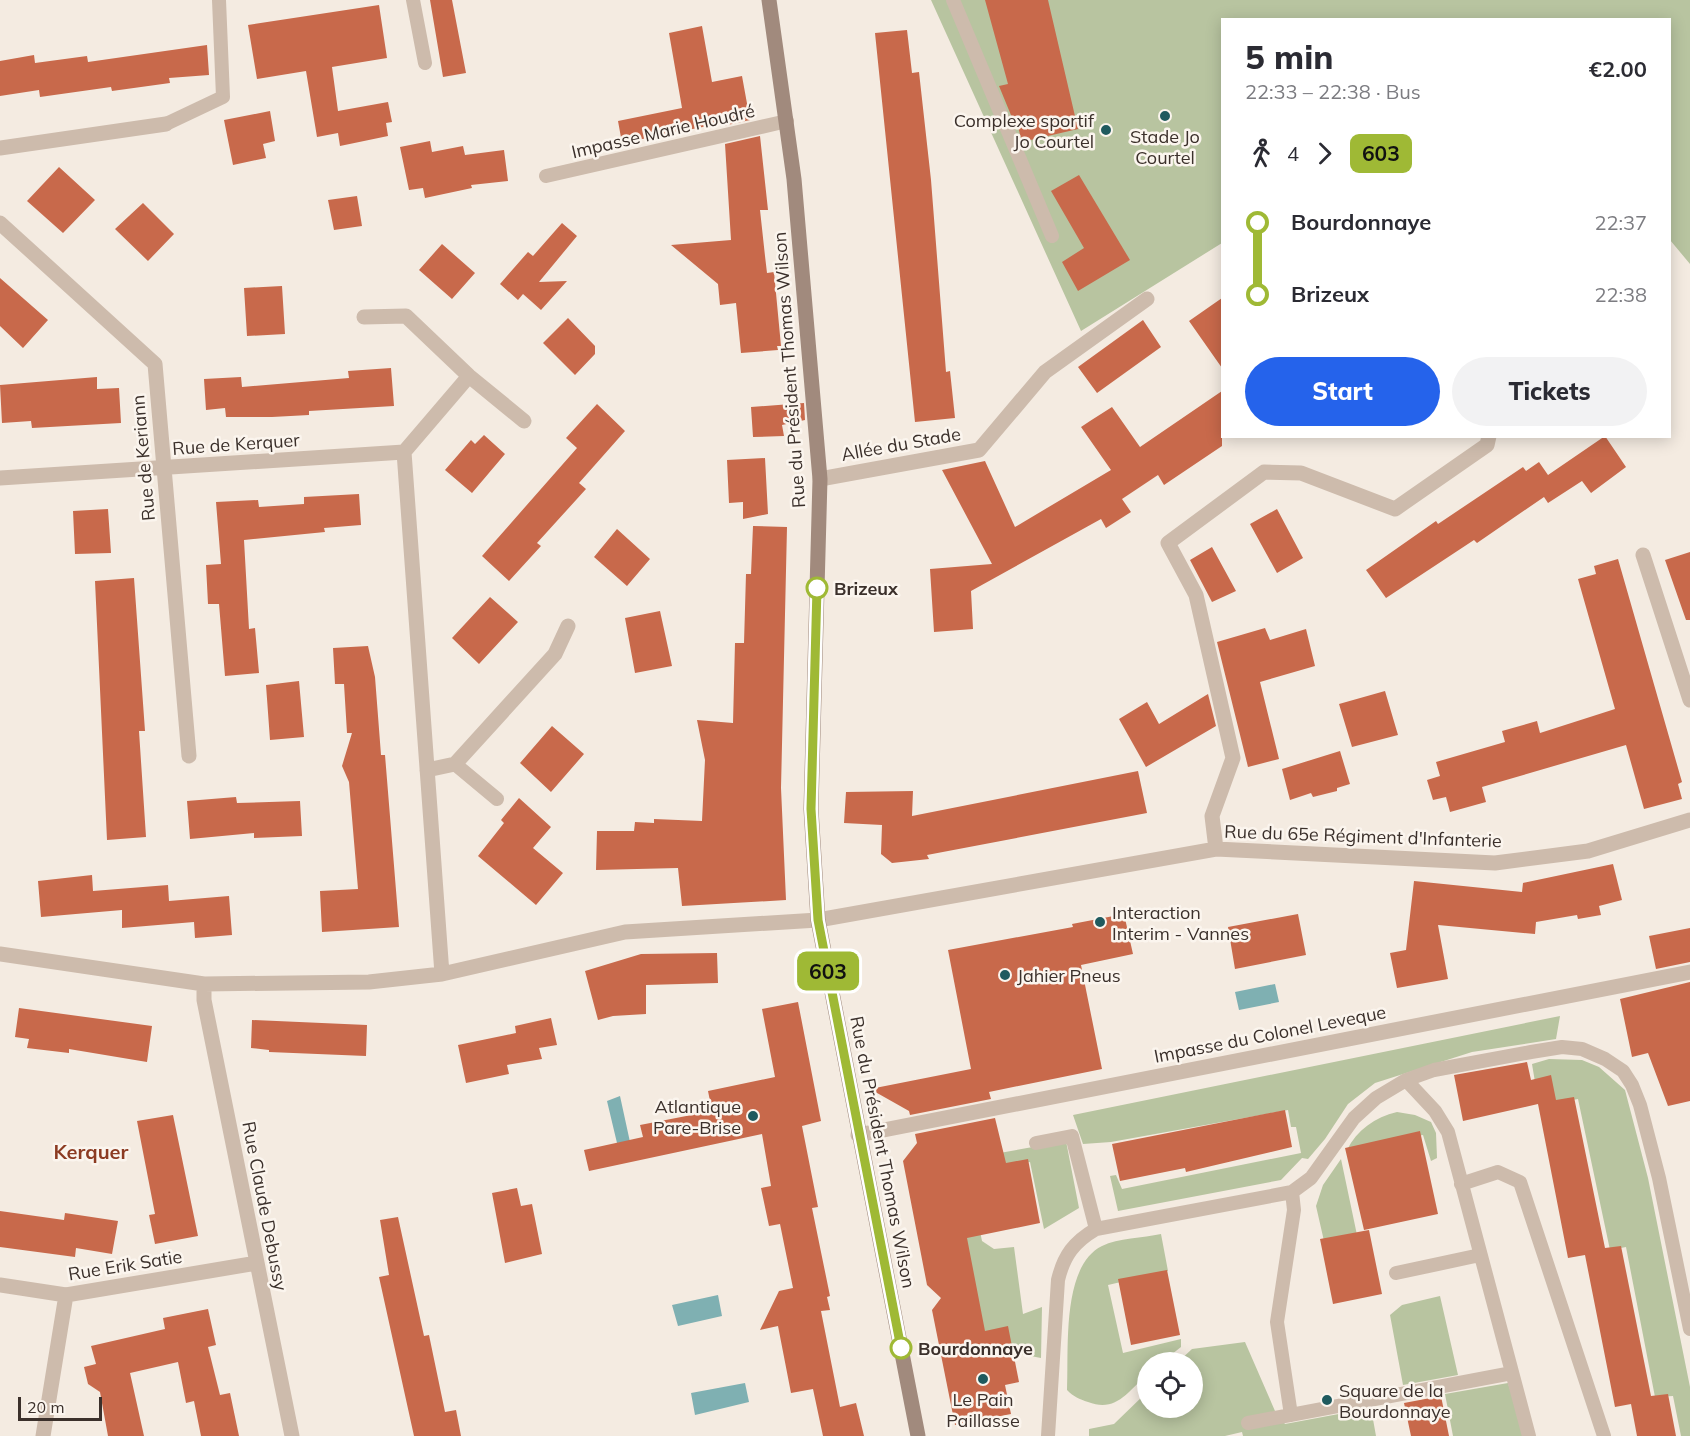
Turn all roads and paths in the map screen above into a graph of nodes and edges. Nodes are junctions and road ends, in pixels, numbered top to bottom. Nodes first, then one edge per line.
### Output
1 (219, 0) edge
2 (413, 0) edge
3 (769, 0) edge
4 (953, 0) edge
5 (425, 63) dead end
6 (787, 121) junction
7 (166, 124) joint
8 (0, 148) edge
9 (546, 176) dead end
10 (0, 223) edge
11 (1052, 236) dead end
12 (1147, 299) dead end
13 (364, 317) dead end
14 (469, 376) junction
15 (524, 421) dead end
16 (1489, 438) edge
17 (404, 452) junction
18 (164, 468) junction
19 (0, 478) edge
20 (820, 479) junction
21 (1643, 555) dead end
22 (568, 626) dead end
23 (1690, 700) edge
24 (189, 756) dead end
25 (455, 764) junction
26 (427, 770) junction
27 (497, 799) dead end
28 (1690, 820) edge
29 (1216, 849) junction
30 (818, 920) junction
31 (0, 954) edge
32 (1690, 972) edge
33 (442, 974) junction
34 (204, 984) junction
35 (1406, 1080) junction
36 (858, 1135) junction
37 (1036, 1143) dead end
38 (1461, 1184) junction
39 (1292, 1192) junction
40 (1096, 1229) junction
41 (1480, 1255) junction
42 (257, 1263) junction
43 (1396, 1273) dead end
44 (0, 1286) edge
45 (66, 1295) junction
46 (1690, 1329) edge
47 (1512, 1373) junction
48 (1291, 1415) junction
49 (1248, 1423) dead end
50 (43, 1436) edge
51 (292, 1436) edge
52 (918, 1436) edge
53 (1048, 1436) edge
54 (1529, 1436) edge
55 (1604, 1436) edge

1 - 7 lane
2 - 5 lane
3 - 6 street, Rue du Président Thomas Wilson
4 - 11 lane
6 - 9 lane, Impasse Marie Houdré
6 - 20 street, Rue du Président Thomas Wilson
7 - 8 street
10 - 18 street, Rue de Keriann
12 - 20 street, Allée du Stade
13 - 14 street
14 - 15 street
14 - 17 street
16 - 29 street
17 - 18 street, Rue de Kerquer
17 - 26 street
18 - 19 street, Rue de Kerquer
18 - 24 street, Rue de Keriann
20 - 30 street, Rue du Président Thomas Wilson
21 - 23 street
22 - 25 street
25 - 26 street
25 - 27 lane
26 - 33 street
28 - 29 street, Rue du 65e Régiment d'Infanterie
29 - 30 street, Rue du 65e Régiment d'Infanterie
30 - 33 street, Rue du 65e Régiment d'Infanterie
30 - 36 street, Rue du Président Thomas Wilson
31 - 34 street, Rue du 65e Régiment d'Infanterie
32 - 36 street, Impasse du Colonel Leveque
33 - 34 street, Rue du 65e Régiment d'Infanterie
34 - 42 street, Rue Claude Debussy
35 - 38 lane
35 - 39 lane
35 - 46 lane
36 - 52 street, Rue du Président Thomas Wilson
37 - 40 lane
38 - 41 lane
38 - 55 lane
39 - 40 lane
39 - 48 lane
40 - 53 lane
41 - 43 lane
41 - 47 lane
42 - 45 street, Rue Erik Satie
42 - 51 street, Rue Claude Debussy
44 - 45 street, Rue Erik Satie
45 - 50 street
47 - 48 lane
47 - 54 lane
48 - 49 lane

